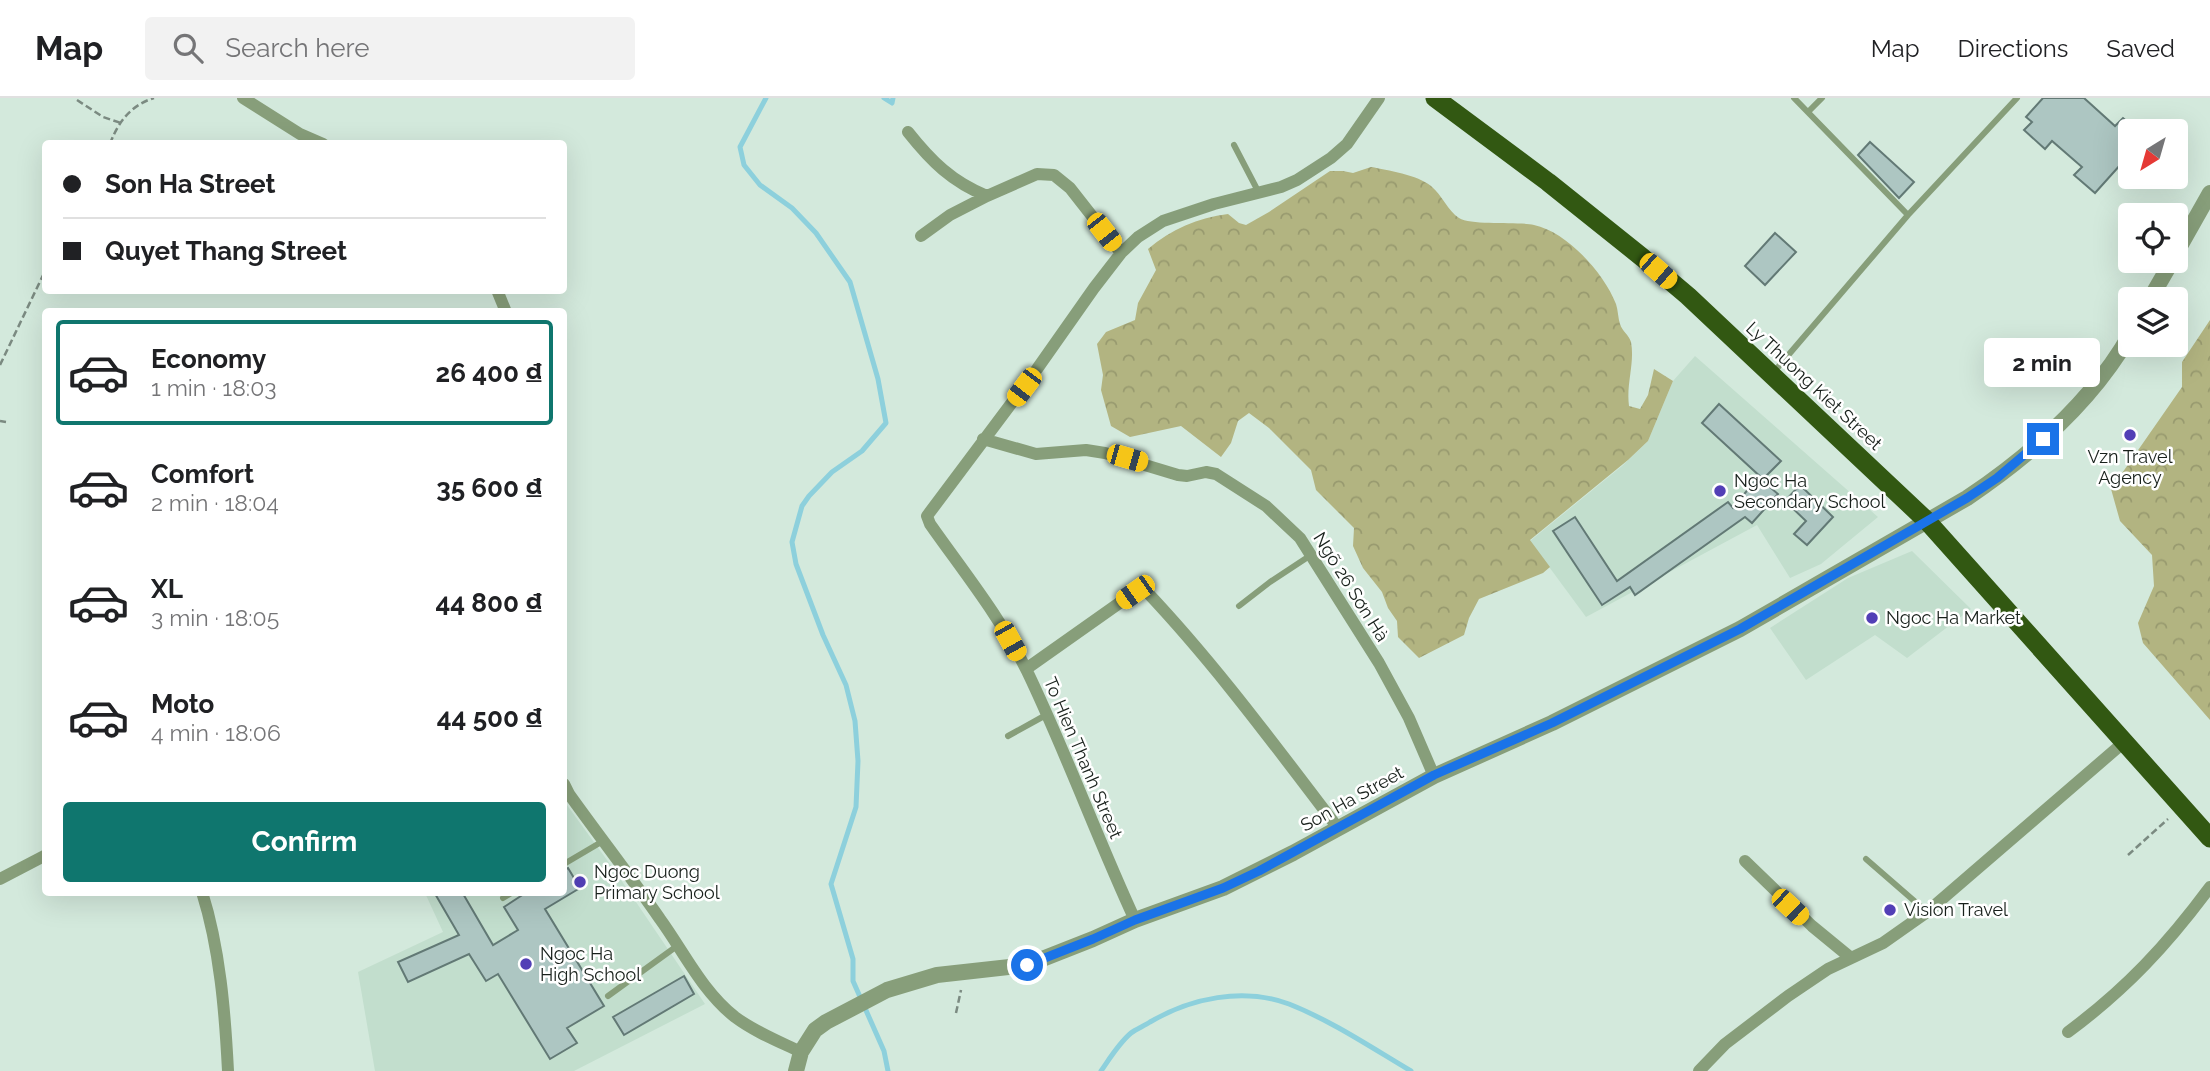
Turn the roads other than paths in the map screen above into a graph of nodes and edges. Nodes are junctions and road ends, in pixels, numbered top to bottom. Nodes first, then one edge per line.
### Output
1 (243, 98) edge
2 (1379, 98) edge
3 (1794, 98) edge
4 (1822, 98) edge
5 (2017, 98) edge
6 (1448, 102) edge
7 (1808, 112) junction
8 (908, 132) dead end
9 (314, 140) edge
10 (1234, 145) dead end
11 (2210, 193) edge
12 (1260, 194) junction
13 (987, 196) junction
14 (1908, 215) junction
15 (2188, 232) edge
16 (921, 236) dead end
17 (1121, 253) junction
18 (2118, 354) edge
19 (1772, 375) junction
20 (983, 439) junction
21 (1927, 521) junction
22 (1311, 555) junction
23 (1239, 606) dead end
24 (1026, 669) junction
25 (1046, 715) junction
26 (1008, 736) dead end
27 (2123, 743) junction
28 (1434, 775) junction
29 (567, 788) edge
30 (1338, 828) junction
31 (2210, 838) edge
32 (603, 841) junction
33 (42, 857) edge
34 (1866, 859) dead end
35 (1745, 860) dead end
36 (567, 862) edge
37 (0, 879) edge
38 (2210, 887) edge
39 (203, 896) edge
40 (506, 896) edge
41 (503, 898) dead end
42 (1927, 912) junction
43 (1135, 920) junction
44 (677, 946) junction
45 (1851, 958) junction
46 (608, 996) dead end
47 (2068, 1032) dead end
48 (801, 1052) junction
49 (228, 1071) edge
50 (796, 1071) edge
51 (1699, 1071) edge

1 - 9 street
2 - 12 street, To Hien Thanh Street
3 - 7 lane
4 - 7 lane
5 - 14 lane
6 - 19 highway, Ly Thuong Kiet Street
7 - 14 lane
8 - 13 street
10 - 12 lane
11 - 15 street
12 - 17 street, To Hien Thanh Street
13 - 16 street
13 - 17 street
14 - 19 lane
17 - 20 street, To Hien Thanh Street
18 - 21 street, Son Ha Street
19 - 21 highway, Ly Thuong Kiet Street
20 - 22 street, Ngõ 26 Sơn Hà
20 - 24 street, To Hien Thanh Street
21 - 27 highway, Ly Thuong Kiet Street
21 - 28 street, Son Ha Street
22 - 23 lane
22 - 28 street, Ngõ 26 Sơn Hà
24 - 25 street, To Hien Thanh Street
24 - 30 street
25 - 26 lane
25 - 43 street, To Hien Thanh Street
27 - 31 highway, Ly Thuong Kiet Street
27 - 42 street
28 - 30 street, Son Ha Street
29 - 32 street
30 - 43 street, Son Ha Street
32 - 36 lane
32 - 44 street
33 - 37 street
34 - 42 lane
35 - 45 street
38 - 47 street
39 - 49 street
40 - 41 lane
42 - 45 street
43 - 48 street, Son Ha Street
44 - 46 lane
44 - 48 street
45 - 51 street
48 - 50 street, Son Ha Street

